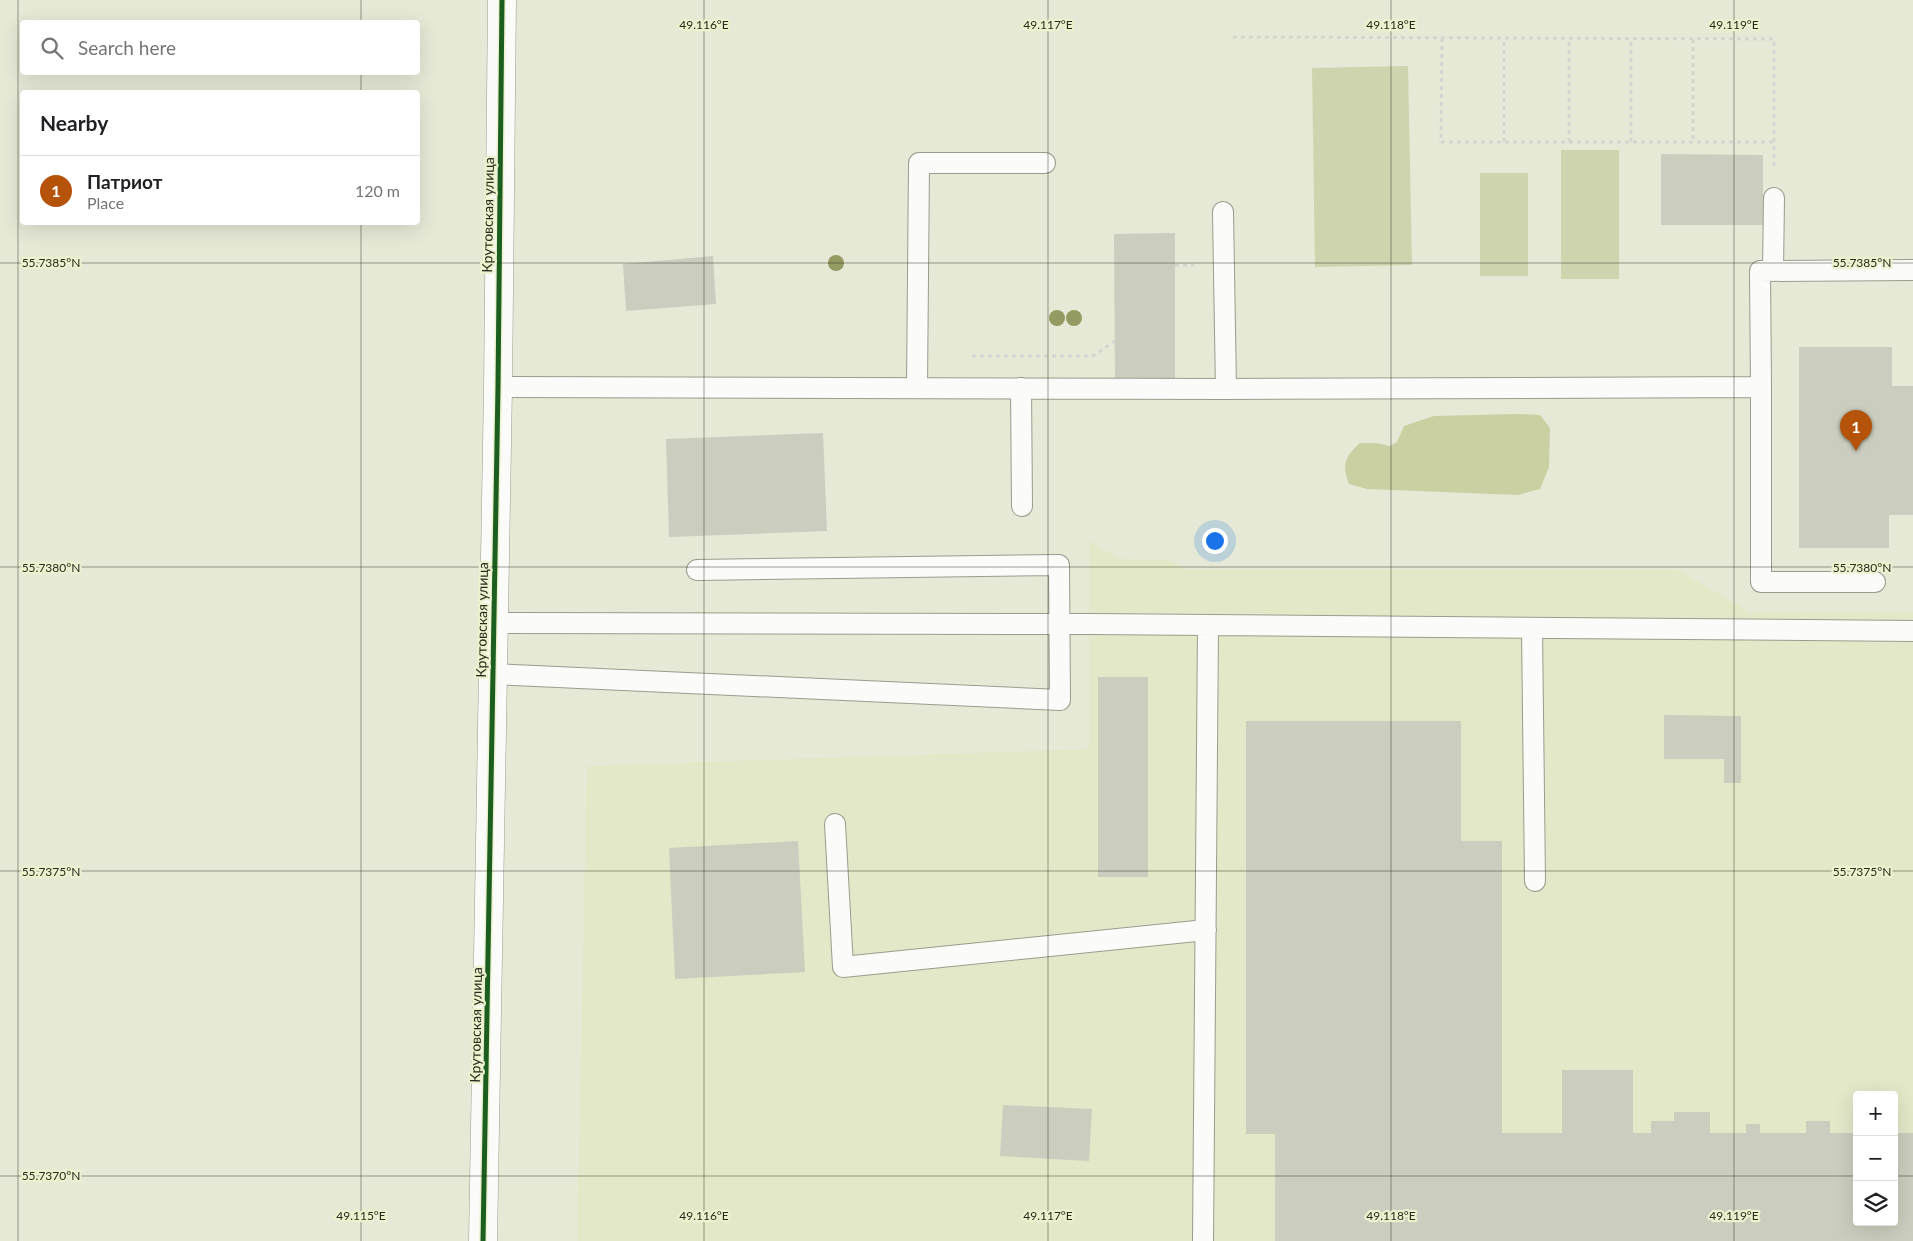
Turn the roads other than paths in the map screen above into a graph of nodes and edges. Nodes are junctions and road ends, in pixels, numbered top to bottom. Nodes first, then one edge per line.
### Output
1 (502, 0) edge
2 (1045, 163) dead end
3 (1774, 198) road end
4 (1223, 212) dead end
5 (1913, 270) edge
6 (1773, 271) junction
7 (498, 387) junction
8 (1761, 387) junction
9 (918, 388) junction
10 (1021, 388) junction
11 (1226, 389) junction
12 (1022, 506) dead end
13 (697, 570) dead end
14 (1875, 582) dead end
15 (494, 623) junction
16 (1059, 624) junction
17 (1208, 626) junction
18 (1532, 628) junction
19 (1913, 631) edge
20 (493, 674) junction
21 (835, 824) dead end
22 (1535, 881) dead end
23 (1206, 930) junction
24 (483, 1241) edge
25 (1203, 1241) edge

1 - 7 street, Крутовская улица
2 - 9 lane
3 - 6 lane
4 - 11 lane
5 - 6 lane
6 - 8 lane
7 - 9 lane
7 - 15 street, Крутовская улица
8 - 11 lane
8 - 14 lane
9 - 10 lane
10 - 11 lane
10 - 12 lane
13 - 16 lane
15 - 16 lane
15 - 20 street, Крутовская улица
16 - 17 lane
16 - 20 lane
17 - 18 lane
17 - 23 lane
18 - 19 lane
18 - 22 lane
20 - 24 street, Крутовская улица
21 - 23 lane
23 - 25 lane

